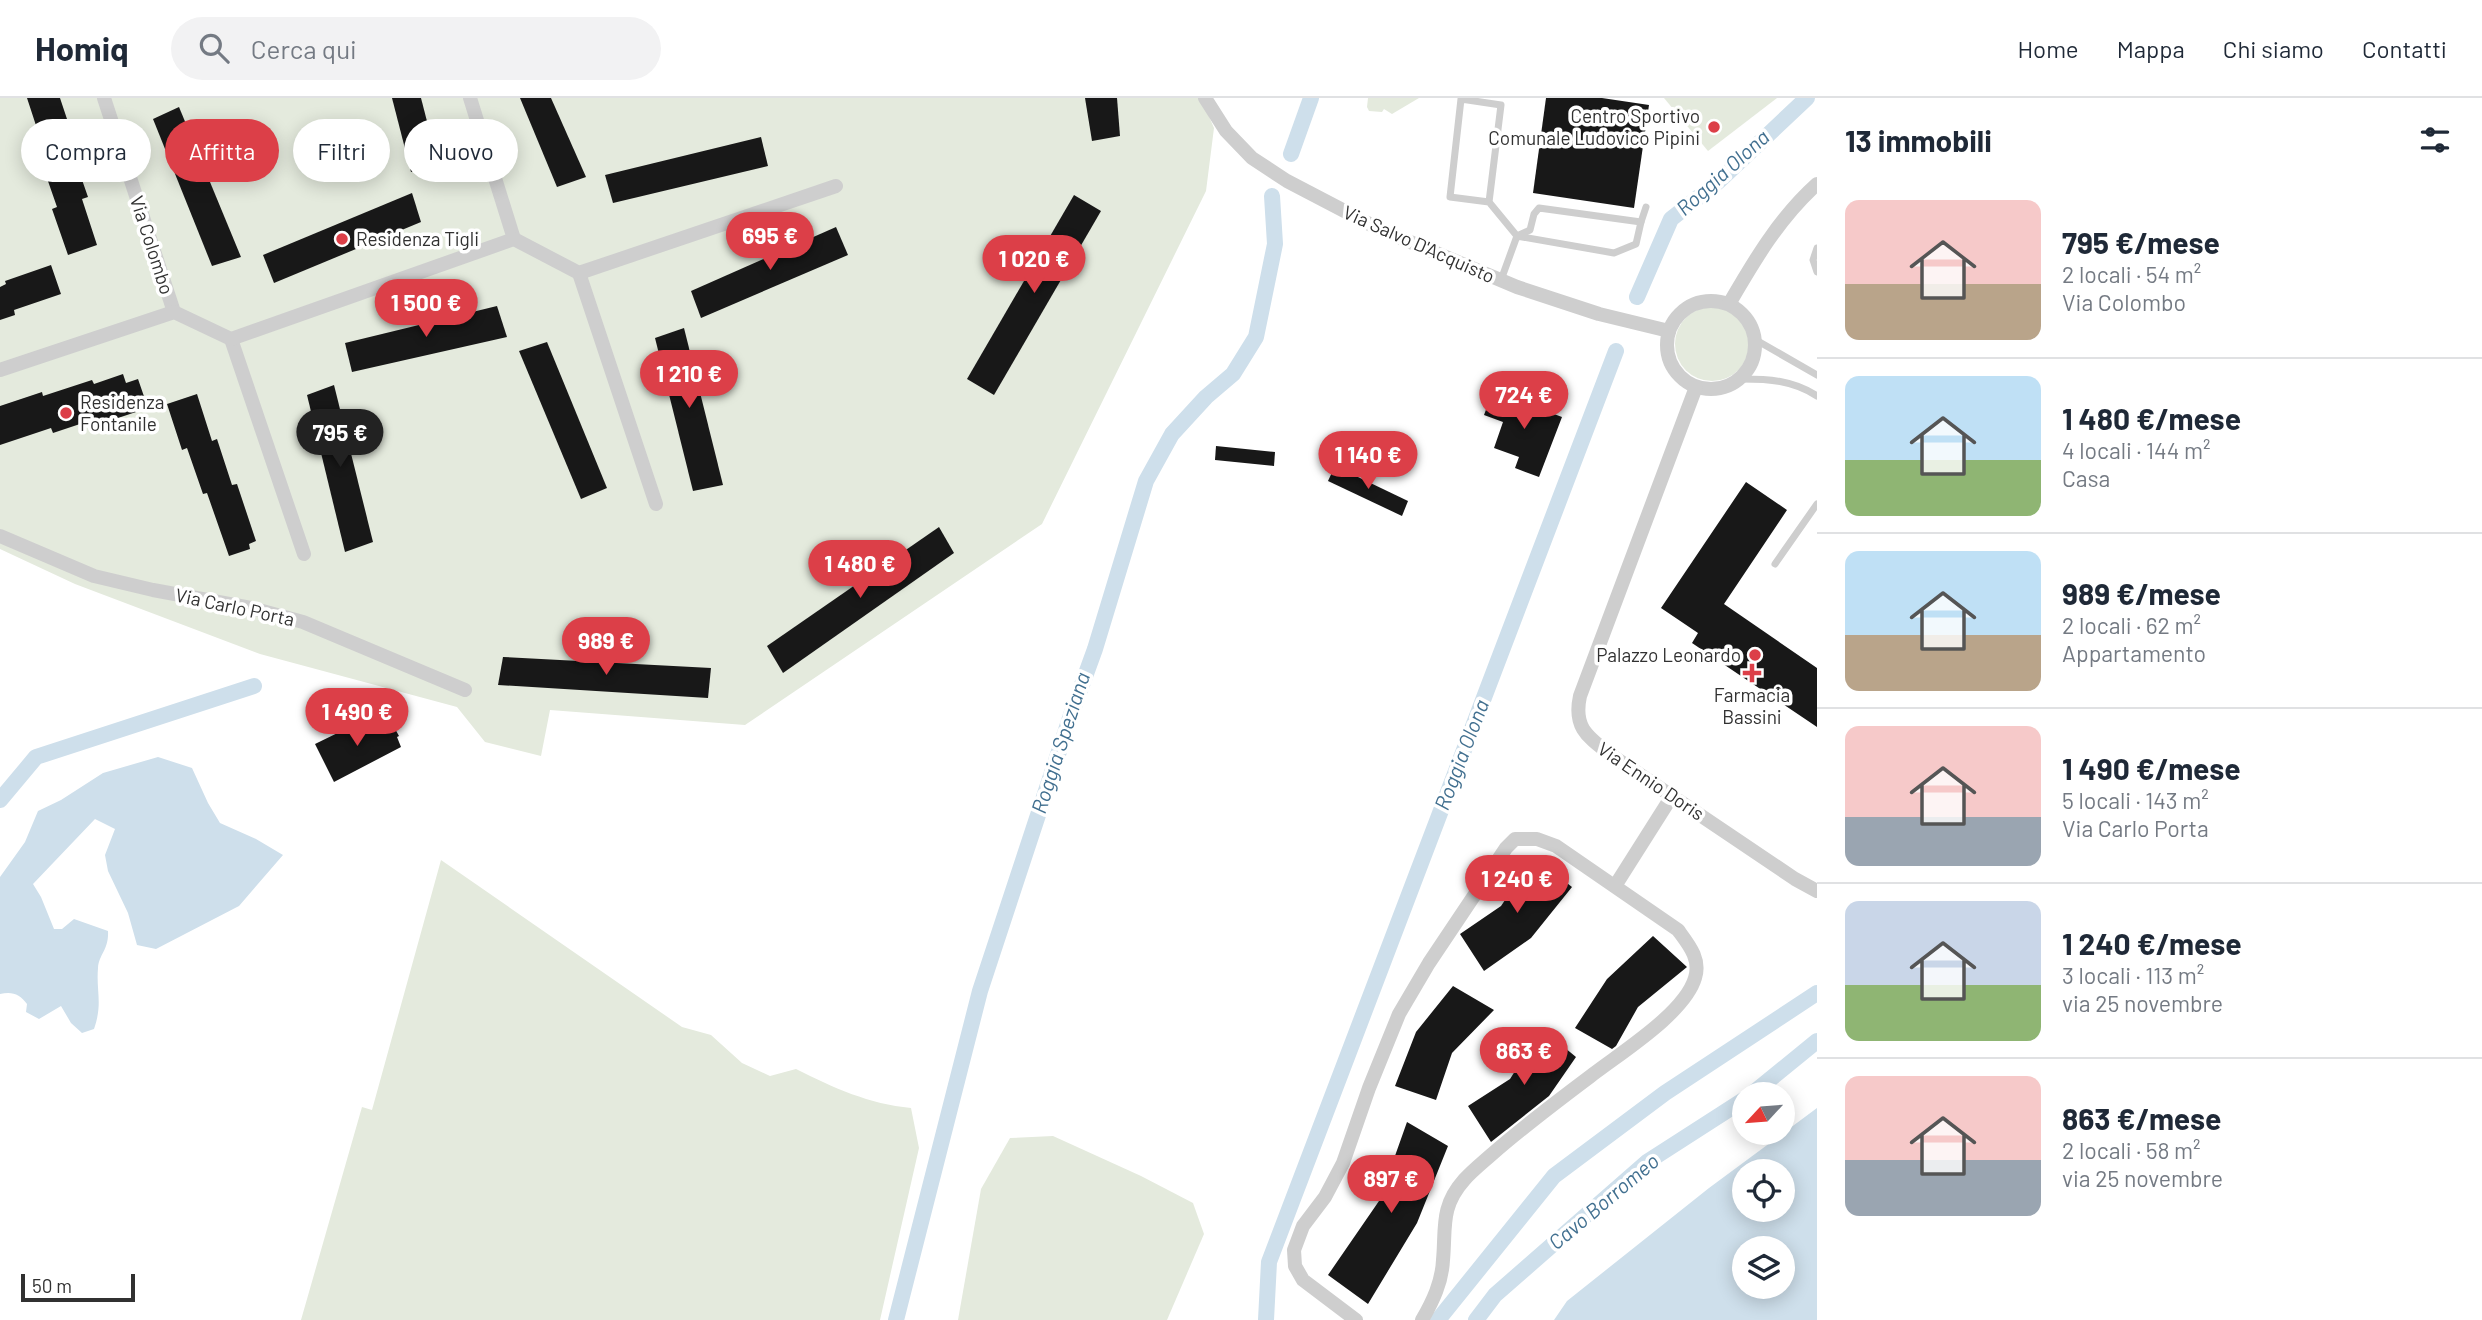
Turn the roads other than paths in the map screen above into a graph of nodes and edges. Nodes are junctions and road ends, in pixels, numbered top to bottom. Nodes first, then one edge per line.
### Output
1 (104, 98) edge
2 (470, 98) edge
3 (1205, 98) edge
4 (1817, 184) edge
5 (836, 186) dead end
6 (1489, 202) junction
7 (1646, 207) dead end
8 (1641, 222) junction
9 (1517, 236) junction
10 (514, 239) junction
11 (1817, 248) edge
12 (579, 272) junction
13 (1817, 272) edge
14 (1500, 281) junction
15 (1729, 304) junction
16 (174, 312) junction
17 (1669, 331) junction
18 (231, 340) junction
19 (1756, 340) junction
20 (0, 370) edge
21 (1817, 375) edge
22 (1741, 379) junction
23 (1696, 387) junction
24 (1817, 396) edge
25 (656, 504) dead end
26 (1817, 504) edge
27 (0, 536) edge
28 (304, 554) dead end
29 (1775, 564) dead end
30 (466, 690) dead end
31 (1672, 796) junction
32 (1615, 887) junction
33 (1817, 891) edge
34 (1356, 1320) edge
35 (1422, 1320) edge

1 - 16 street, Via Colombo
2 - 10 street
3 - 14 street, Via Salvo D'Acquisto
4 - 15 street
5 - 12 street
6 - 6 lane
6 - 9 lane
7 - 8 lane
8 - 9 lane
8 - 9 lane
9 - 14 lane
10 - 12 street
10 - 18 street
11 - 13 lane
12 - 25 street
14 - 17 street, Via Salvo D'Acquisto
15 - 17 street
15 - 19 street
16 - 18 street, Via Colombo
16 - 20 street, Via Colombo
17 - 23 street
18 - 28 street
19 - 21 lane
19 - 22 street
22 - 23 street
22 - 24 lane
23 - 31 street, Via Ennio Doris
26 - 29 lane
27 - 30 street, Via Carlo Porta
31 - 32 street
31 - 33 street, Via Ennio Doris
32 - 34 street
32 - 35 street

